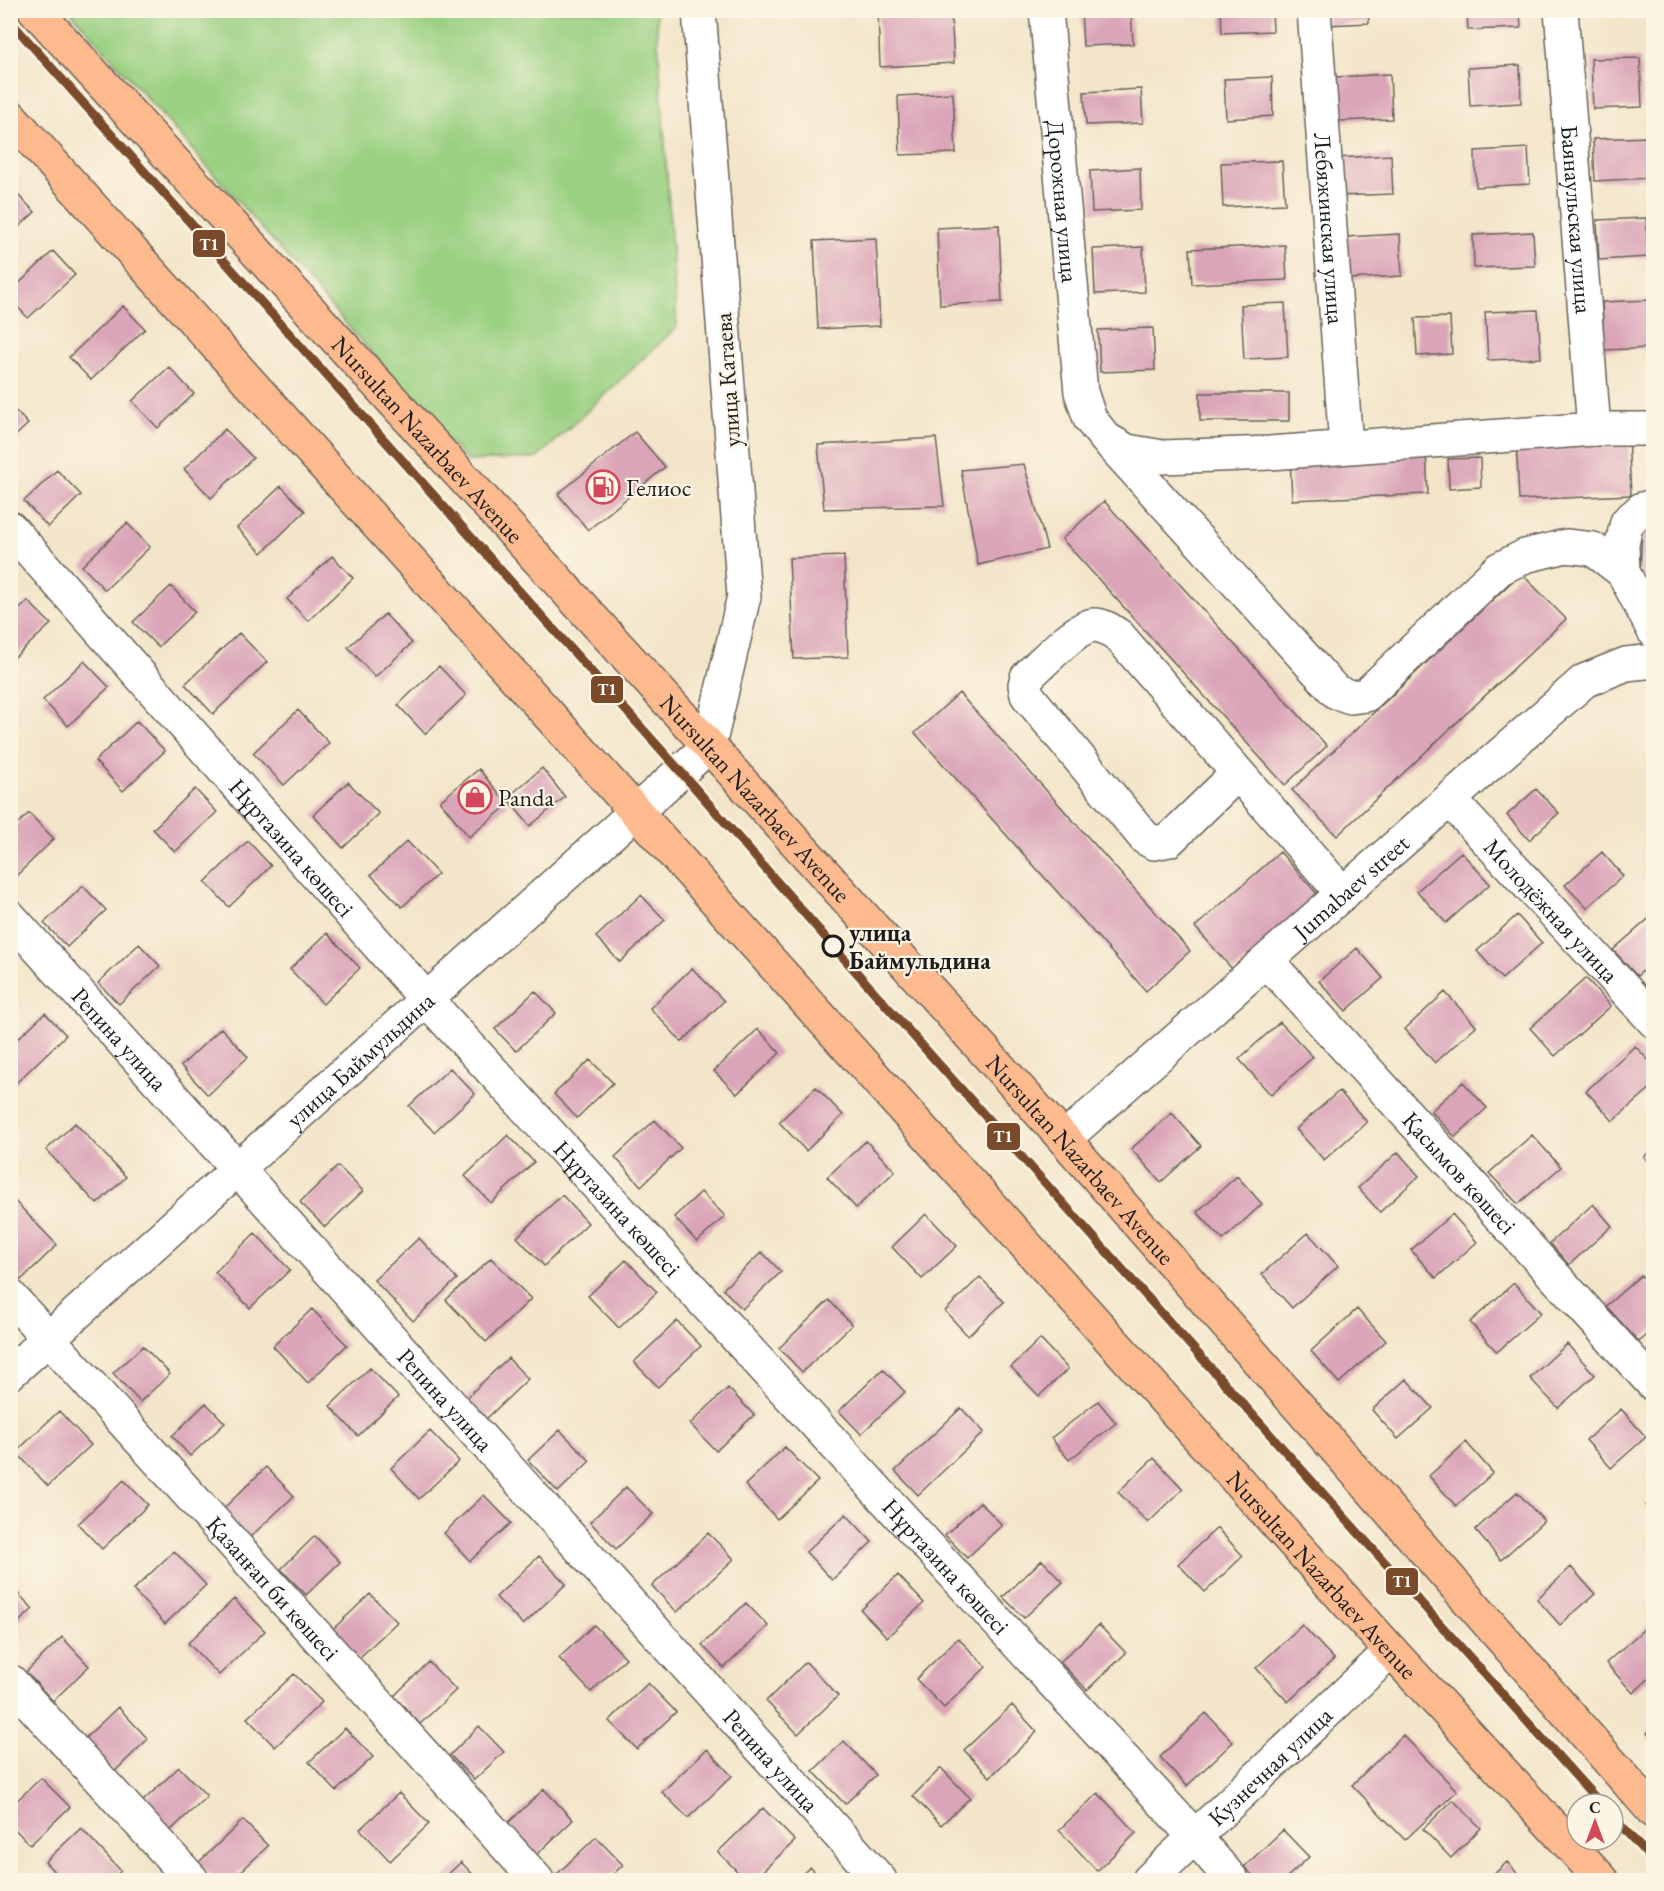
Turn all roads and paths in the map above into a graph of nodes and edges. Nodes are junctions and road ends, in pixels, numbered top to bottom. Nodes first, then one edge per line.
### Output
1 (34, 10) edge
2 (699, 10) edge
3 (1046, 10) edge
4 (1314, 10) edge
5 (1561, 10) edge
6 (10, 116) edge
7 (1594, 429) junction
8 (1653, 429) edge
9 (1106, 439) junction
10 (1346, 446) junction
11 (1653, 506) edge
12 (10, 528) edge
13 (1623, 572) junction
14 (1653, 631) edge
15 (1653, 661) edge
16 (709, 746) junction
17 (1238, 773) junction
18 (1450, 800) junction
19 (636, 811) junction
20 (1343, 894) junction
21 (10, 917) edge
22 (1267, 961) junction
23 (426, 999) junction
24 (1653, 1021) edge
25 (1064, 1139) junction
26 (237, 1169) junction
27 (10, 1296) edge
28 (49, 1338) junction
29 (10, 1373) edge
30 (1653, 1385) edge
31 (1391, 1651) junction
32 (10, 1681) edge
33 (1653, 1812) edge
34 (1195, 1837) junction
35 (192, 1881) edge
36 (537, 1881) edge
37 (880, 1881) edge
38 (1149, 1881) edge
39 (1232, 1881) edge
40 (1602, 1881) edge

1 - 16 main road, Nursultan Nazarbaev Avenue
2 - 16 street, улица Катаева
3 - 9 street, Дорожная улица
4 - 10 street, Лебяжинская улица
5 - 7 street, Баянаульская улица
6 - 19 main road, Nursultan Nazarbaev Avenue
7 - 8 street
7 - 10 street
9 - 10 street
9 - 13 street, Дорожная улица
11 - 13 street
12 - 23 street, Нұртазина көшесі
13 - 14 street
15 - 18 street, Jumabaev street
16 - 19 street, улица Баймульдина
16 - 25 main road, Nursultan Nazarbaev Avenue
17 - 17 street
17 - 20 street
18 - 20 street, Jumabaev street
18 - 24 street, Молодёжная улица
19 - 23 street, улица Баймульдина
19 - 31 main road, Nursultan Nazarbaev Avenue
20 - 22 street, Jumabaev street
21 - 26 street, Репина улица
22 - 25 street, Jumabaev street
22 - 30 street, Қасымов көшесі
23 - 26 street, улица Баймульдина
23 - 34 street, Нұртазина көшесі
25 - 33 main road, Nursultan Nazarbaev Avenue
26 - 28 street, улица Баймульдина
26 - 37 street, Репина улица
27 - 28 street, Қазанғап би көшесі
28 - 29 street, улица Баймульдина
28 - 36 street, Қазанғап би көшесі
31 - 34 street, Кузнечная улица
31 - 40 main road, Nursultan Nazarbaev Avenue
32 - 35 street
34 - 38 street, Кузнечная улица
34 - 39 street, Нұртазина көшесі

